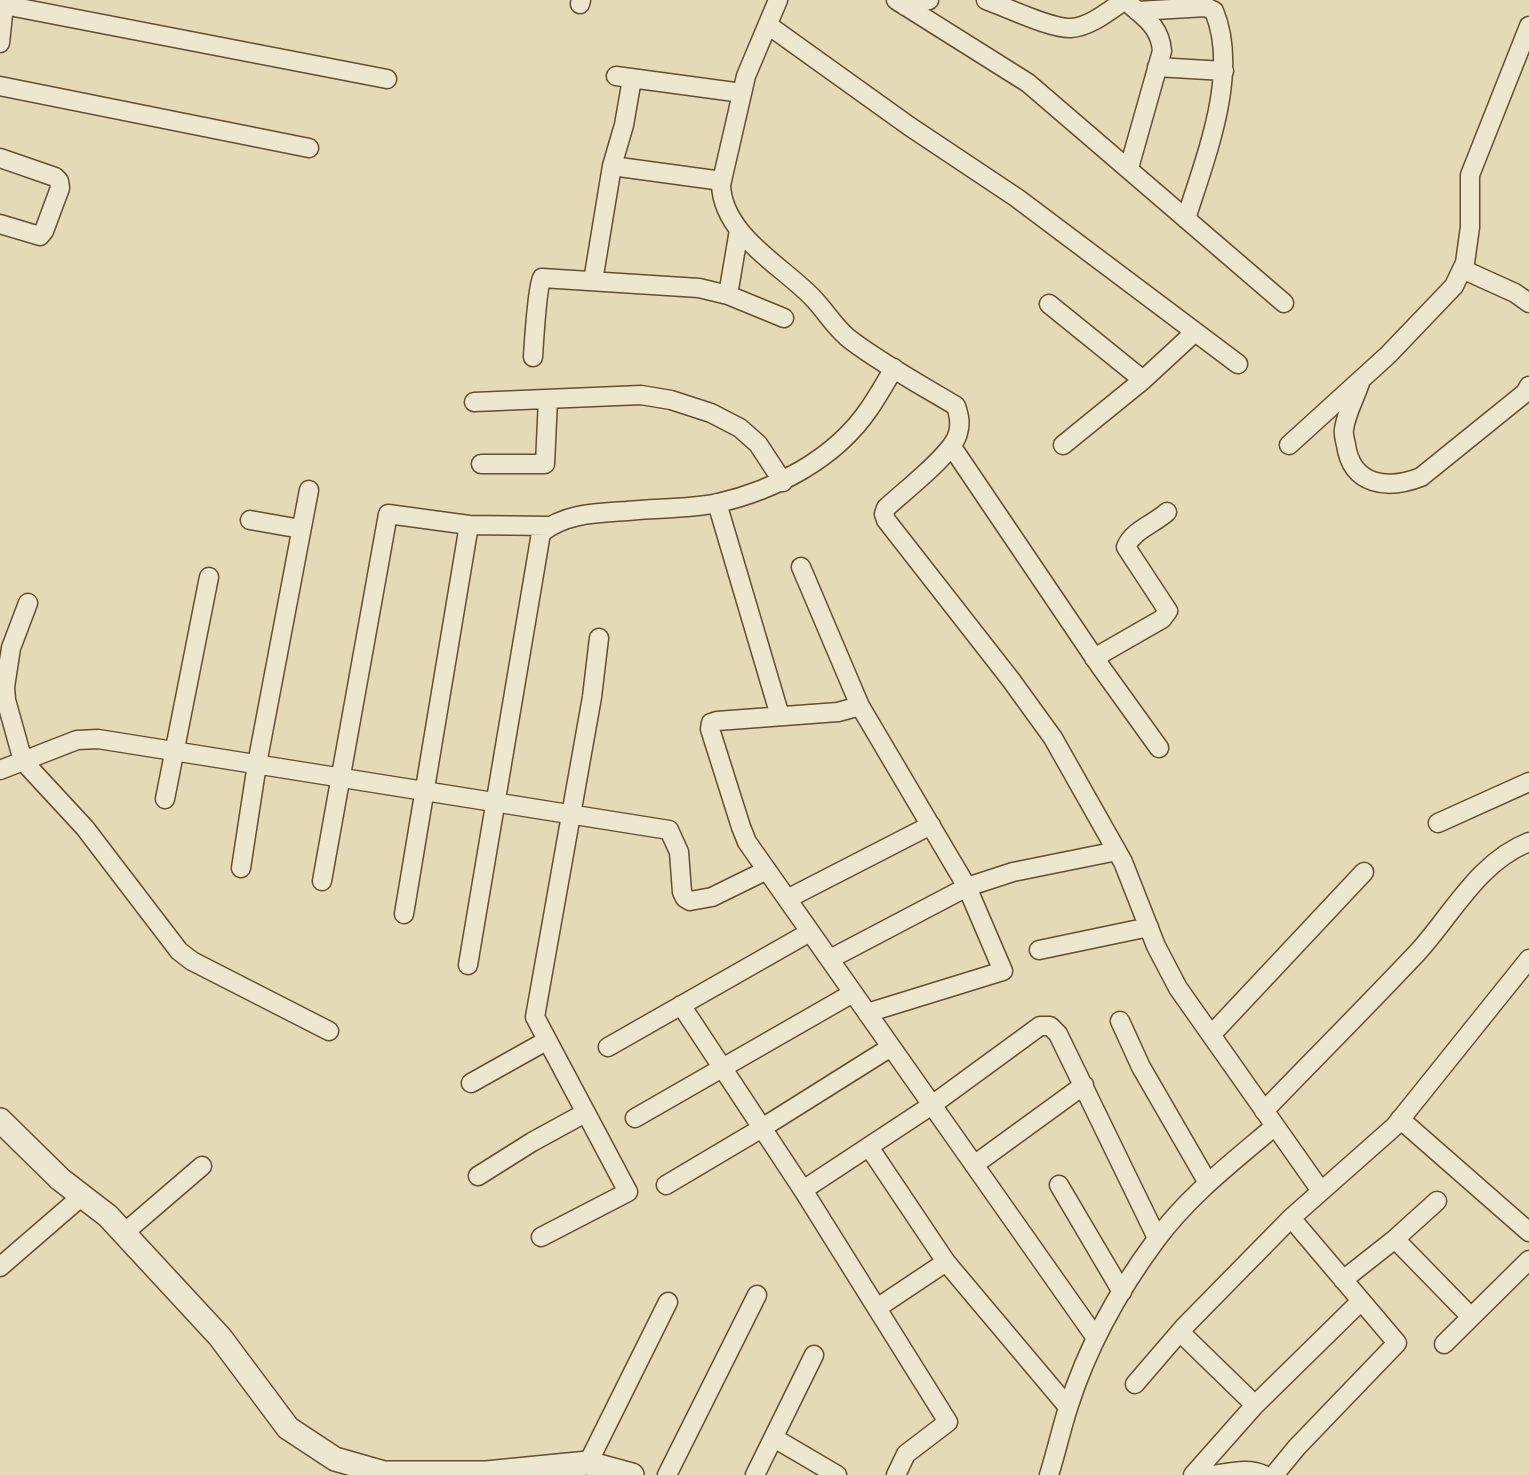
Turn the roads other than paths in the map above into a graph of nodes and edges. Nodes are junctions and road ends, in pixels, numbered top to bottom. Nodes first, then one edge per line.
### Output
1 (778, 0) edge
2 (929, 0) edge
3 (986, 0) edge
4 (3, 3) edge
5 (901, 3) edge
6 (1129, 4) edge
7 (768, 25) junction
8 (1529, 26) edge
9 (0, 43) edge
10 (1157, 67) junction
11 (1224, 71) junction
12 (387, 79) dead end
13 (0, 86) edge
14 (741, 93) junction
15 (309, 148) dead end
16 (0, 158) edge
17 (612, 166) junction
18 (1129, 168) junction
19 (722, 181) junction
20 (1186, 219) junction
21 (0, 224) edge
22 (739, 230) junction
23 (1462, 270) junction
24 (593, 281) junction
25 (728, 295) junction
26 (1284, 303) dead end
27 (1529, 303) edge
28 (1049, 304) dead end
29 (784, 318) dead end
30 (1195, 332) junction
31 (533, 357) dead end
32 (1238, 364) dead end
33 (894, 368) junction
34 (1143, 380) junction
35 (1361, 380) junction
36 (1529, 386) edge
37 (548, 399) junction
38 (474, 402) dead end
39 (1063, 445) dead end
40 (1289, 445) dead end
41 (952, 447) junction
42 (481, 464) dead end
43 (783, 482) junction
44 (309, 490) dead end
45 (717, 503) junction
46 (1167, 512) dead end
47 (250, 520) dead end
48 (469, 525) junction
49 (550, 526) junction
50 (302, 529) junction
51 (802, 567) dead end
52 (209, 577) dead end
53 (28, 603) dead end
54 (599, 638) dead end
55 (1094, 658) junction
56 (860, 706) junction
57 (780, 716) junction
58 (1159, 748) dead end
59 (175, 751) junction
60 (23, 761) junction
61 (257, 764) junction
62 (0, 770) edge
63 (341, 777) junction
64 (1529, 782) edge
65 (425, 790) junction
66 (165, 799) dead end
67 (495, 801) junction
68 (572, 813) junction
69 (1438, 824) dead end
70 (931, 825) junction
71 (1529, 842) edge
72 (1117, 851) junction
73 (241, 868) dead end
74 (767, 870) junction
75 (1364, 872) dead end
76 (322, 881) dead end
77 (967, 887) junction
78 (787, 899) junction
79 (404, 914) dead end
80 (1149, 928) junction
81 (810, 932) junction
82 (1039, 950) dead end
83 (830, 959) junction
84 (1529, 959) edge
85 (468, 965) dead end
86 (853, 993) junction
87 (681, 1005) junction
88 (867, 1013) junction
89 (1119, 1021) dead end
90 (330, 1031) dead end
91 (1211, 1035) junction
92 (546, 1041) junction
93 (608, 1047) dead end
94 (891, 1047) junction
95 (722, 1068) junction
96 (471, 1083) dead end
97 (1084, 1086) junction
98 (932, 1105) junction
99 (585, 1113) junction
100 (635, 1118) dead end
101 (1270, 1118) junction
102 (1400, 1119) junction
103 (0, 1120) edge
104 (762, 1128) junction
105 (869, 1147) junction
106 (974, 1165) junction
107 (202, 1167) dead end
108 (478, 1176) dead end
109 (1208, 1183) junction
110 (666, 1185) dead end
111 (1059, 1185) dead end
112 (803, 1190) junction
113 (1321, 1191) junction
114 (82, 1196) junction
115 (1437, 1200) dead end
116 (1291, 1218) junction
117 (1529, 1232) edge
118 (124, 1233) junction
119 (541, 1237) dead end
120 (1157, 1238) junction
121 (1395, 1239) junction
122 (1529, 1260) edge
123 (946, 1262) junction
124 (0, 1267) edge
125 (1343, 1280) junction
126 (1122, 1292) junction
127 (757, 1295) dead end
128 (1361, 1301) junction
129 (668, 1302) dead end
130 (877, 1308) junction
131 (1471, 1317) junction
132 (1180, 1332) junction
133 (1096, 1338) junction
134 (1444, 1344) dead end
135 (814, 1355) dead end
136 (1135, 1384) dead end
137 (1255, 1405) junction
138 (1068, 1406) junction
139 (774, 1438) junction
140 (588, 1463) junction
141 (632, 1475) edge
142 (667, 1475) edge
143 (755, 1475) edge
144 (837, 1475) edge
145 (896, 1475) edge
146 (1049, 1475) edge
147 (1193, 1475) edge
148 (1212, 1475) edge
149 (1264, 1475) edge
150 (1274, 1475) edge

1 - 7 street
2 - 5 street
3 - 6 street
4 - 9 street
4 - 12 street
5 - 18 street
6 - 10 street
6 - 11 street
7 - 14 street
7 - 30 street
8 - 23 street
10 - 11 street
10 - 18 street
11 - 20 street
13 - 15 street
14 - 17 street
14 - 19 street
16 - 21 street
17 - 19 street
17 - 24 street
18 - 20 street
19 - 22 street
20 - 26 street
22 - 25 street
22 - 33 street
23 - 27 street
23 - 35 street
24 - 25 street
24 - 31 street
25 - 29 street
28 - 34 street
30 - 32 street
30 - 34 street
33 - 41 street
33 - 43 street
34 - 39 street
35 - 36 street
35 - 40 street
37 - 38 street
37 - 42 street
37 - 43 street
41 - 55 street
41 - 72 street
43 - 45 street
44 - 50 street
45 - 49 street
45 - 57 street
46 - 55 street
47 - 50 street
48 - 49 street
48 - 63 street
48 - 65 street
49 - 67 street
50 - 61 street
51 - 56 street
52 - 59 street
53 - 60 street
54 - 68 street
55 - 58 street
56 - 57 street
56 - 70 street
57 - 74 street
59 - 60 street
59 - 61 street
59 - 66 street
60 - 62 street
60 - 90 street
61 - 63 street
61 - 73 street
63 - 65 street
63 - 76 street
64 - 69 street
65 - 67 street
65 - 79 street
67 - 68 street
67 - 85 street
68 - 74 street
68 - 92 street
70 - 77 street
70 - 78 street
71 - 101 street
72 - 77 street
72 - 80 street
74 - 78 street
75 - 91 street
77 - 83 street
77 - 88 street
78 - 81 street
80 - 82 street
80 - 91 street
81 - 83 street
81 - 87 street
83 - 86 street
84 - 102 street
86 - 88 street
86 - 95 street
87 - 93 street
87 - 95 street
88 - 94 street
89 - 109 street
91 - 101 street
92 - 96 street
92 - 99 street
94 - 98 street
94 - 104 street
95 - 100 street
95 - 104 street
97 - 98 street
97 - 106 street
97 - 120 street
98 - 105 street
98 - 106 street
99 - 108 street
99 - 119 street
101 - 109 street
101 - 113 street
102 - 113 street
102 - 117 street
103 - 114 street
104 - 110 street
104 - 112 street
105 - 112 street
105 - 123 street
106 - 133 street
107 - 118 street
109 - 120 street
111 - 126 street
112 - 130 street
113 - 116 street
114 - 118 street
114 - 124 street
115 - 121 street
116 - 125 street
116 - 132 street
118 - 140 street
120 - 126 street
121 - 125 street
121 - 131 street
122 - 131 street
123 - 130 street
123 - 138 street
125 - 128 street
126 - 133 street
127 - 142 street
128 - 137 street
128 - 150 street
129 - 140 street
130 - 145 street
131 - 134 street
132 - 136 street
132 - 137 street
133 - 138 street
135 - 139 street
137 - 147 street
138 - 146 street
139 - 143 street
139 - 144 street
140 - 141 street
148 - 149 street

